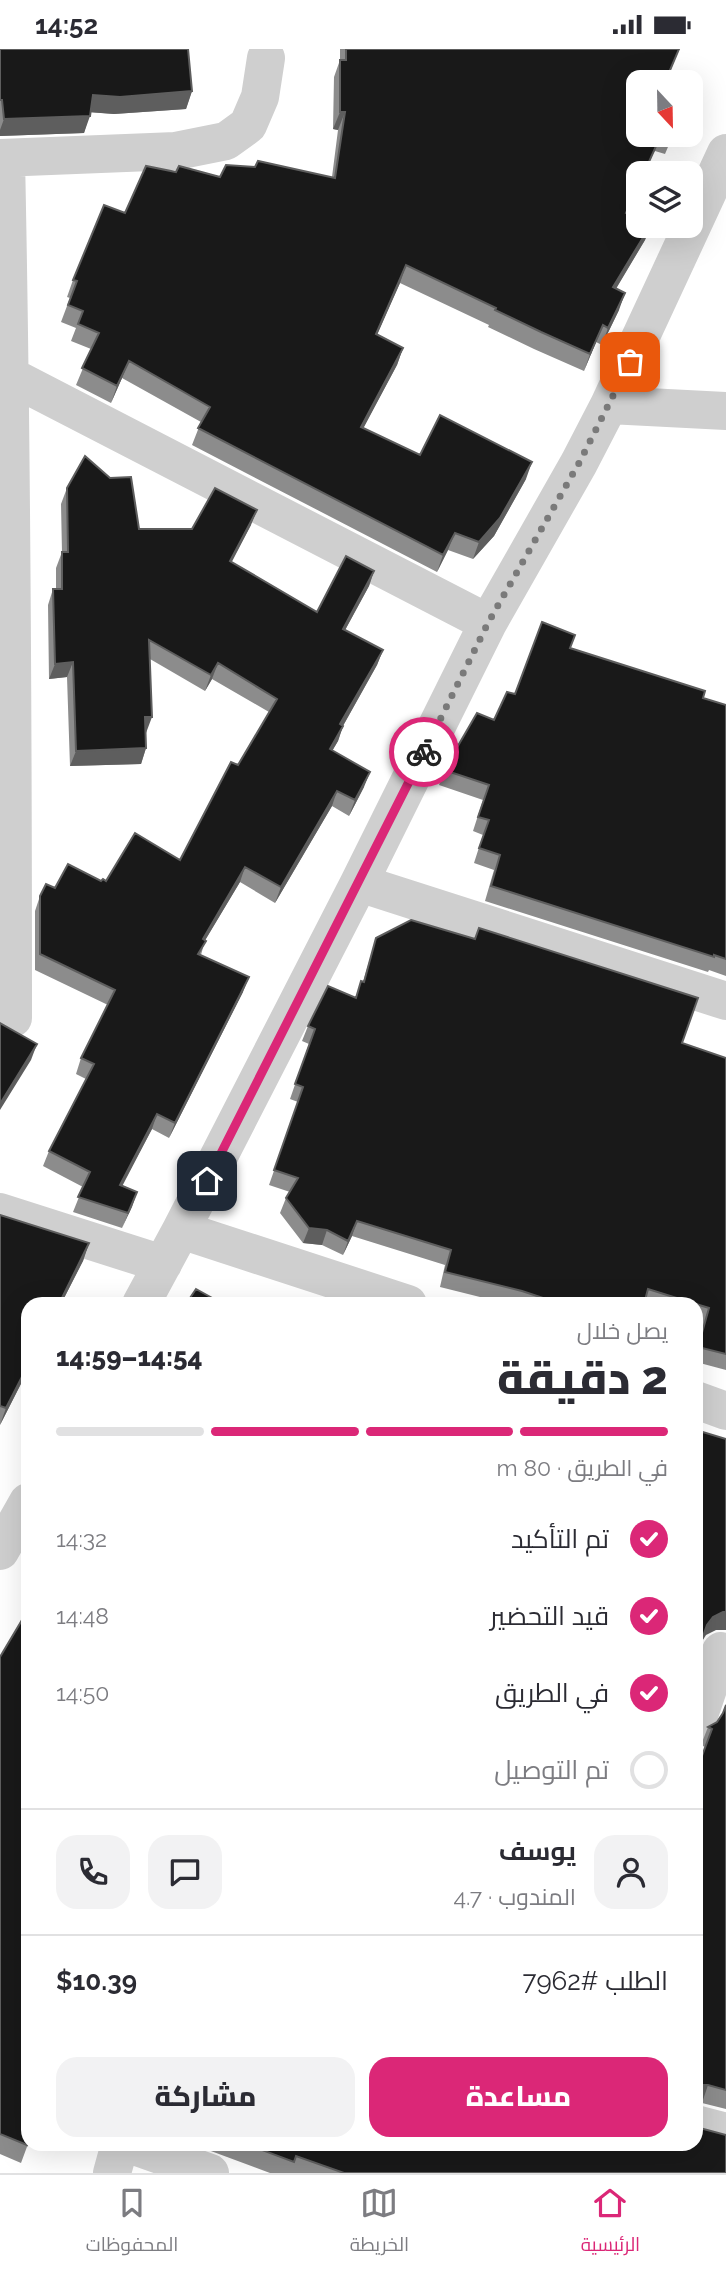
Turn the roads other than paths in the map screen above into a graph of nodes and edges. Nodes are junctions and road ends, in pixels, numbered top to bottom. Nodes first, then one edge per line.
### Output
1 (266, 58) dead end
2 (726, 153) edge
3 (3, 159) edge
4 (10, 376) junction
5 (610, 405) junction
6 (726, 411) edge
7 (488, 623) junction
8 (359, 883) junction
9 (726, 1001) edge
10 (13, 1018) dead end
11 (0, 1212) edge
12 (181, 1230) junction
13 (163, 1264) junction
14 (145, 1297) edge
15 (387, 1297) edge
16 (703, 1403) edge
17 (726, 1411) edge
18 (21, 1514) edge
19 (0, 1551) edge
20 (714, 1649) edge
21 (703, 1695) edge
22 (703, 2126) edge
23 (726, 2132) edge
24 (118, 2151) edge
25 (149, 2151) edge
26 (112, 2173) edge
27 (210, 2173) edge

1 - 3 street
2 - 5 street
3 - 4 street
4 - 7 street
4 - 10 street
5 - 6 street
5 - 7 street
7 - 8 street
8 - 9 street
8 - 12 street
11 - 13 street
12 - 13 street
12 - 15 street
13 - 14 street
16 - 17 street
18 - 19 street
20 - 21 street
22 - 23 street
24 - 26 street
25 - 27 street

